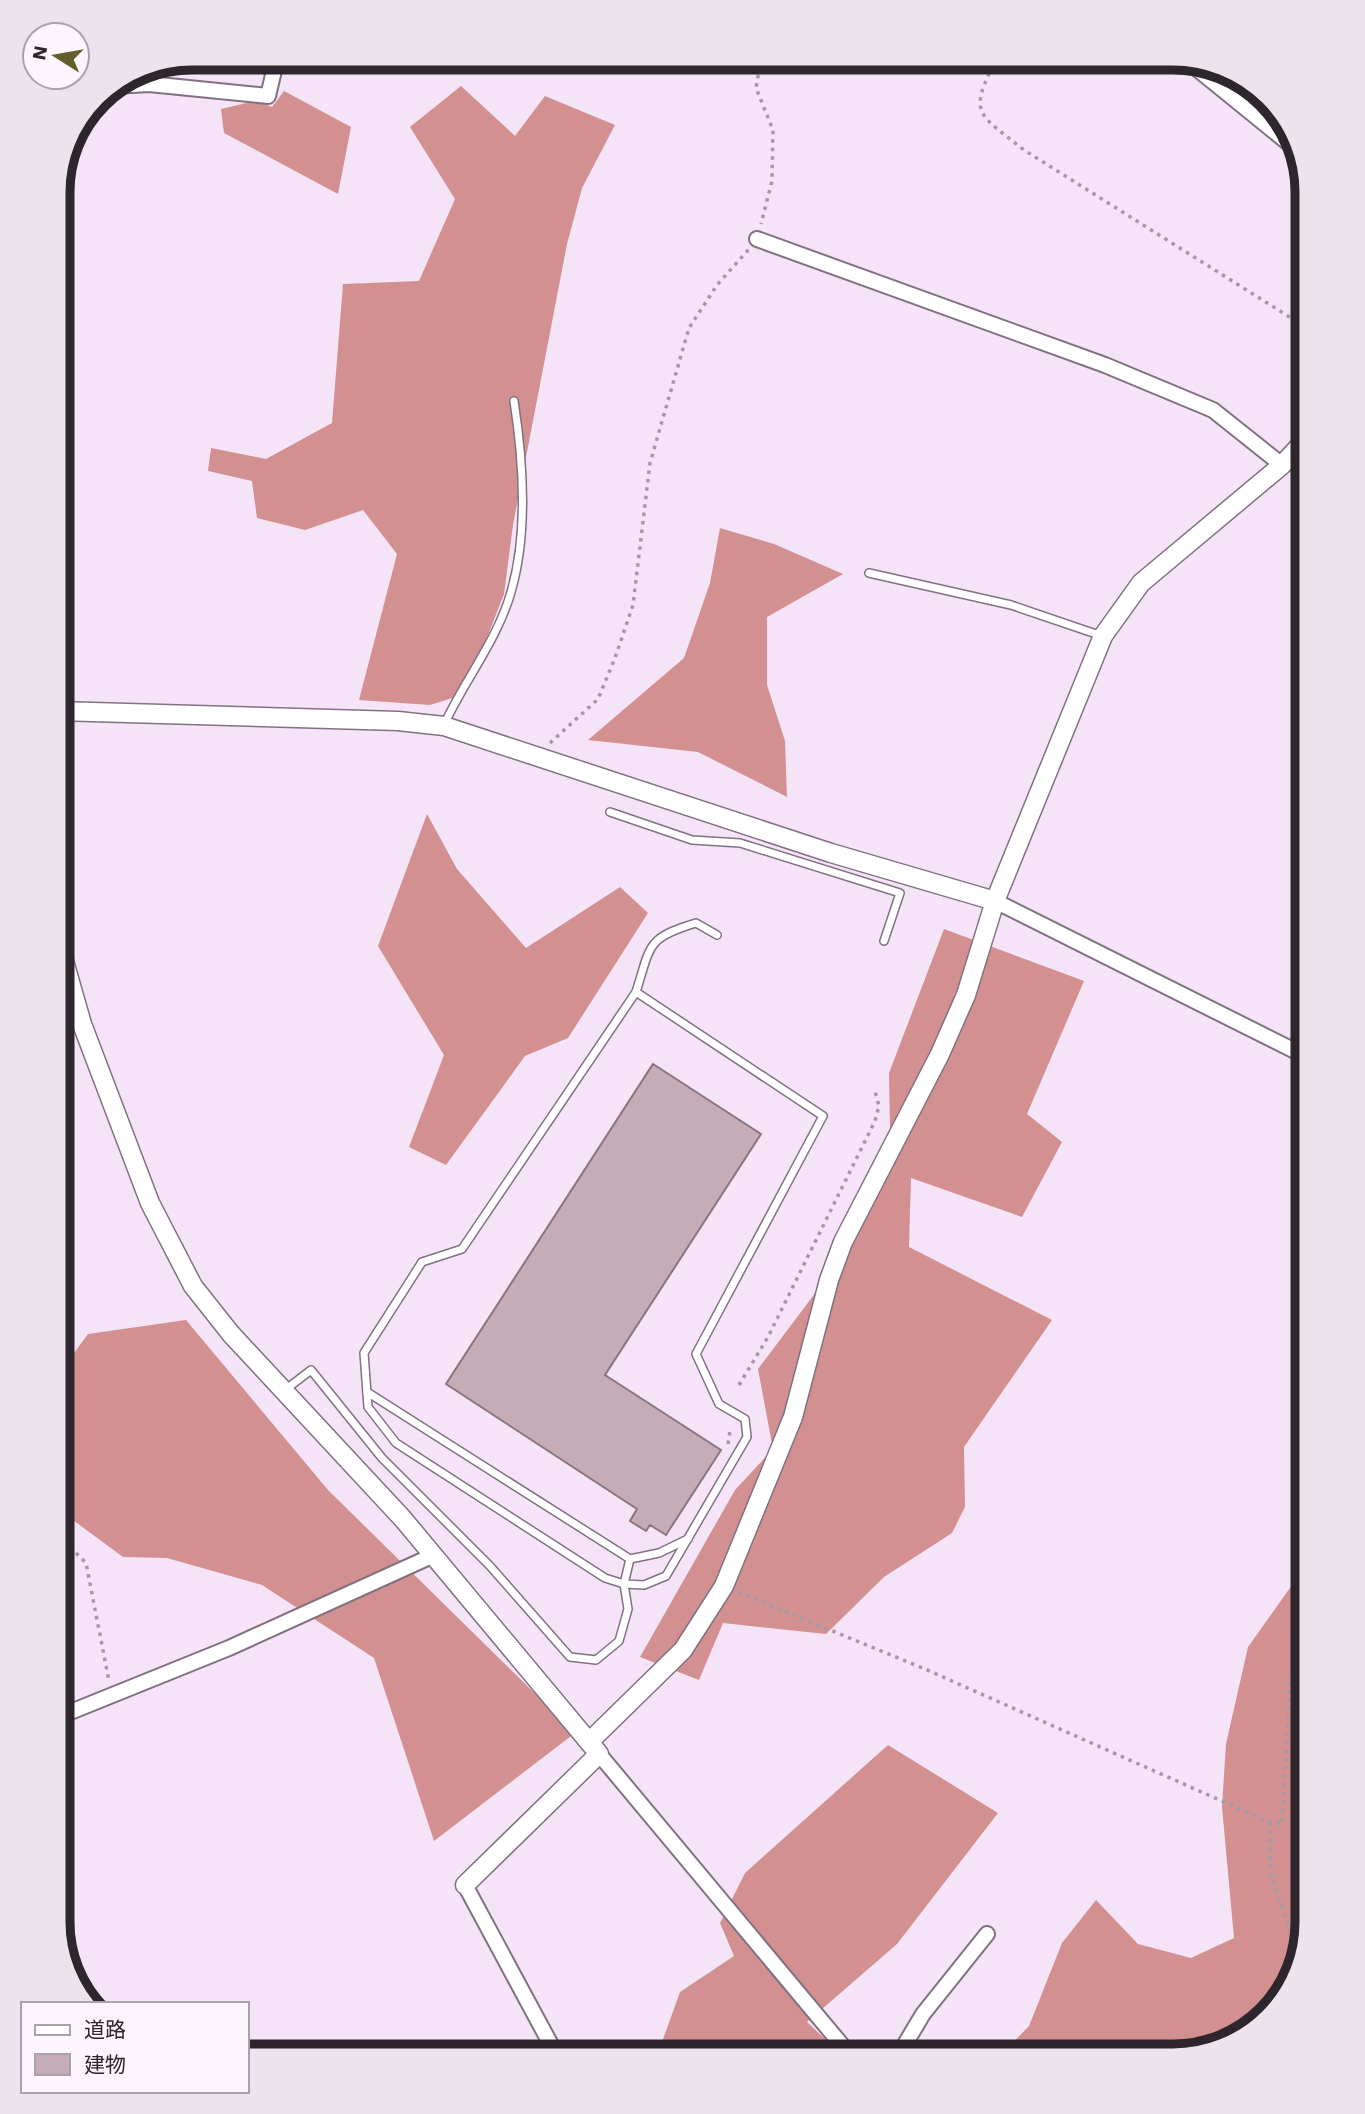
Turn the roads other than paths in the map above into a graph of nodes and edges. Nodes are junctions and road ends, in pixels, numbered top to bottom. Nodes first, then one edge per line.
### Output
1 (274, 70) edge
2 (1204, 75) edge
3 (134, 85) edge
4 (1282, 138) edge
5 (757, 239) road end
6 (514, 401) dead end
7 (1295, 451) edge
8 (1282, 465) junction
9 (869, 573) dead end
10 (1103, 636) junction
11 (70, 711) edge
12 (444, 726) junction
13 (610, 812) dead end
14 (995, 901) junction
15 (716, 935) dead end
16 (884, 941) dead end
17 (70, 992) edge
18 (636, 992) junction
19 (1295, 1051) edge
20 (284, 1390) junction
21 (367, 1392) junction
22 (689, 1539) junction
23 (434, 1555) junction
24 (630, 1559) junction
25 (624, 1584) junction
26 (70, 1712) edge
27 (594, 1748) junction
28 (465, 1885) joint
29 (987, 1934) dead end
30 (551, 2044) edge
31 (841, 2044) edge
32 (905, 2044) edge

1 - 3 street
2 - 4 street
5 - 8 street
6 - 12 lane
7 - 8 street
8 - 10 street
9 - 10 lane
10 - 14 street
11 - 12 street
12 - 14 street
13 - 16 lane
14 - 19 street
14 - 27 street
15 - 18 lane
17 - 20 street
18 - 21 lane
18 - 22 lane
20 - 23 street
20 - 25 lane
21 - 24 lane
21 - 25 lane
22 - 24 lane
22 - 25 lane
23 - 26 street
23 - 27 street
24 - 25 lane
27 - 28 street
27 - 31 street
28 - 30 street
29 - 32 street

